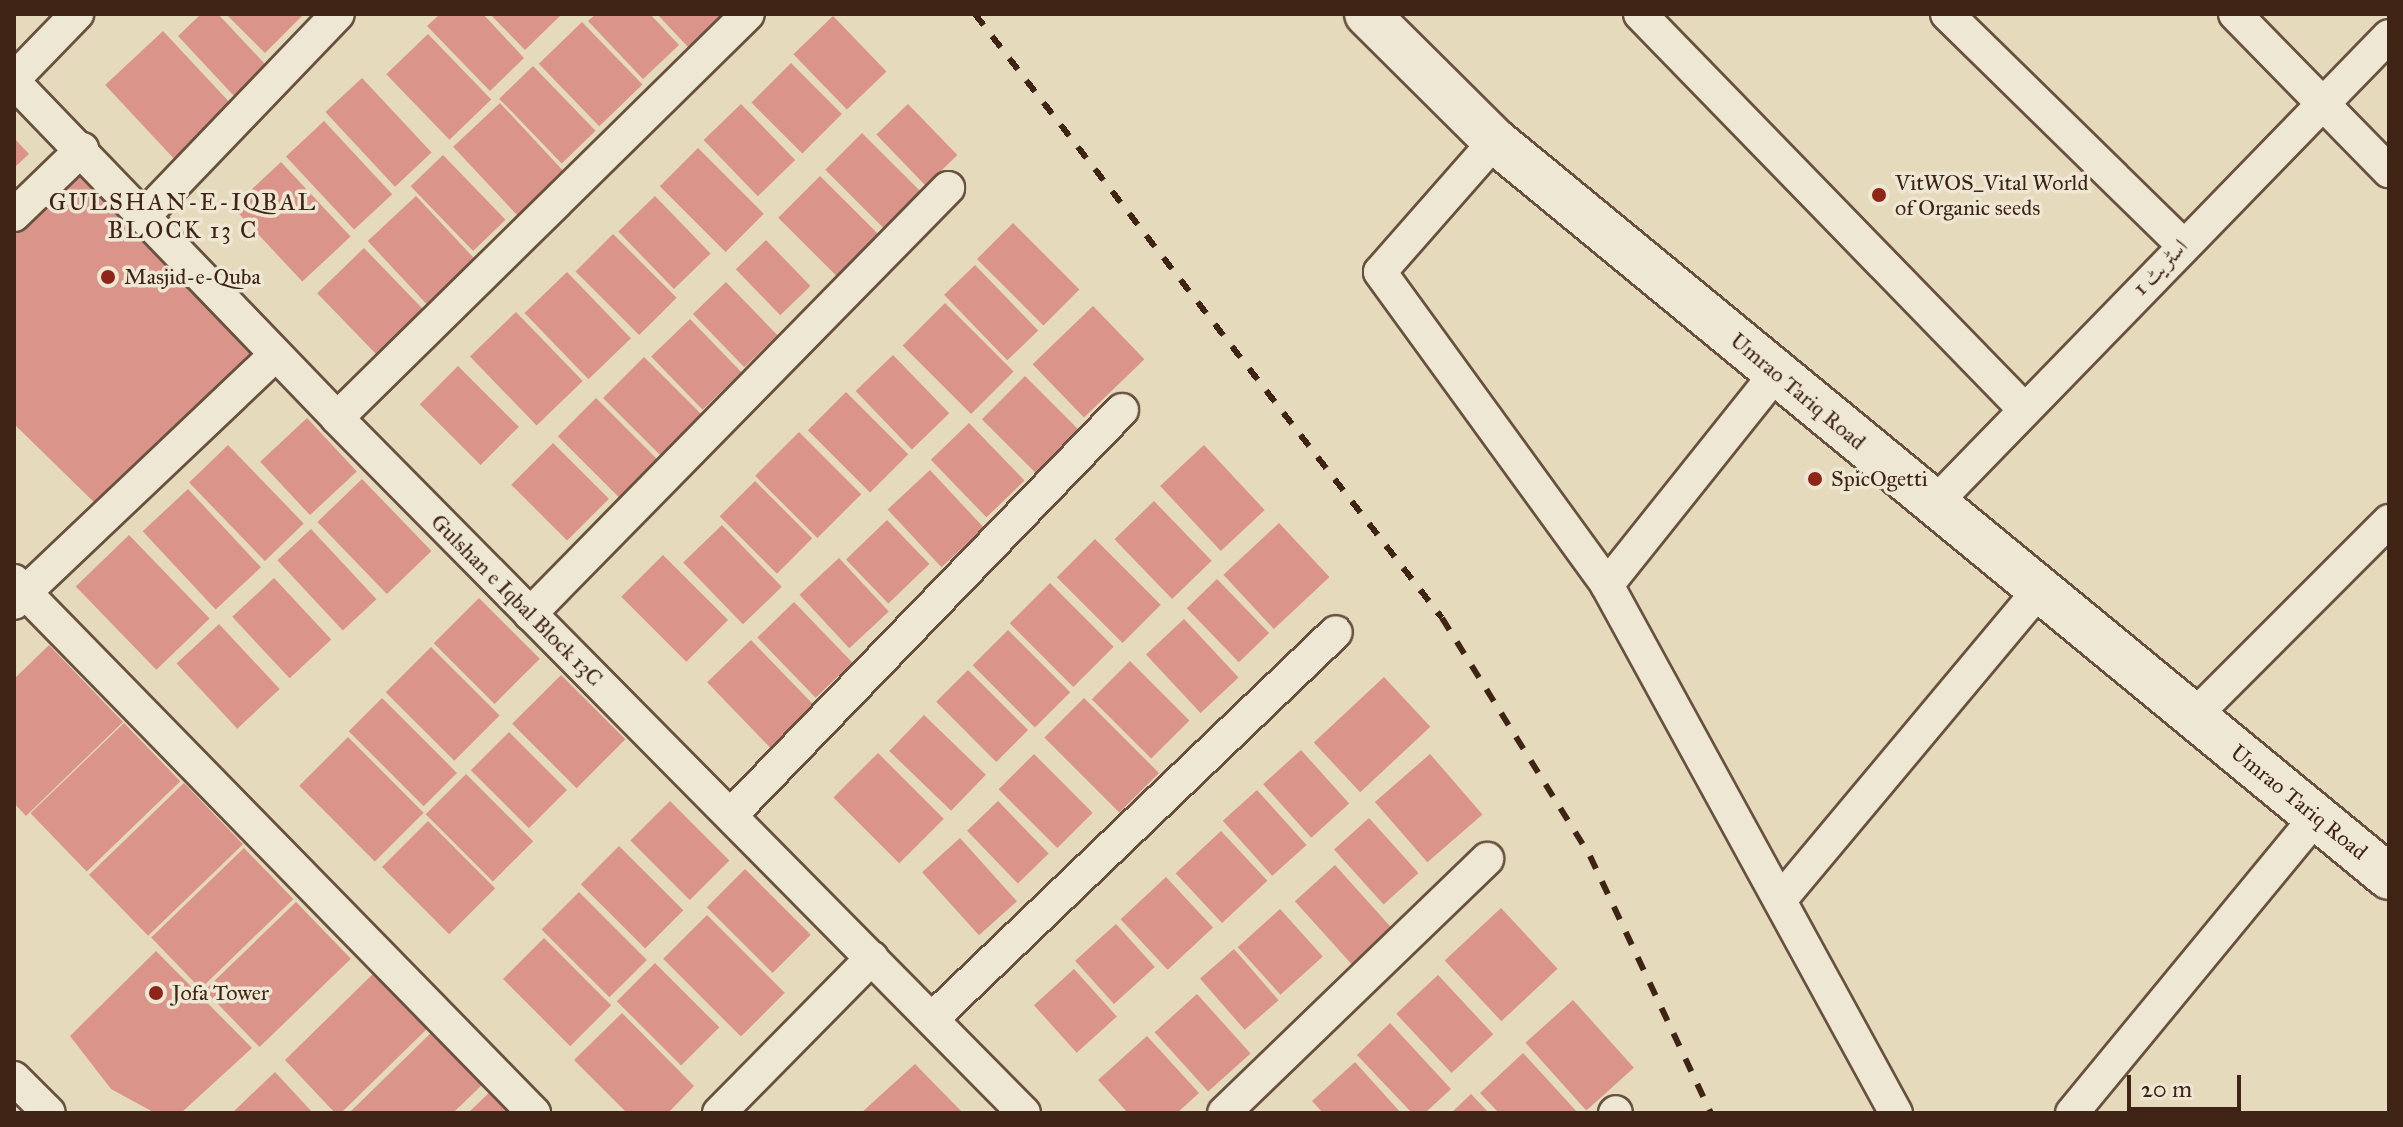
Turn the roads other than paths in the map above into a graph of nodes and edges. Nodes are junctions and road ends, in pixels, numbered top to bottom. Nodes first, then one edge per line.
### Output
1 (77, 14) edge
2 (338, 14) edge
3 (748, 14) edge
4 (1367, 14) edge
5 (1640, 14) edge
6 (1947, 14) edge
7 (2235, 14) edge
8 (2389, 36) edge
9 (14, 81) edge
10 (2320, 103) junction
11 (1495, 141) junction
12 (82, 149) junction
13 (2389, 171) edge
14 (948, 188) dead end
15 (146, 214) junction
16 (14, 215) edge
17 (2182, 244) junction
18 (275, 355) junction
19 (1776, 373) junction
20 (2023, 408) junction
21 (1122, 410) dead end
22 (337, 418) junction
23 (1935, 503) junction
24 (2389, 521) edge
25 (1607, 585) junction
26 (2040, 589) junction
27 (17, 592) edge
28 (530, 614) junction
29 (1336, 632) dead end
30 (2194, 716) junction
31 (731, 815) junction
32 (2316, 817) junction
33 (1487, 859) dead end
34 (2389, 877) edge
35 (1781, 899) junction
36 (872, 958) junction
37 (932, 1019) junction
38 (14, 1078) edge
39 (2080, 1110) edge
40 (49, 1113) edge
41 (534, 1113) edge
42 (719, 1113) edge
43 (1024, 1113) edge
44 (1224, 1113) edge
45 (1896, 1113) edge

1 - 9 street
2 - 15 street
3 - 22 street
4 - 11 street, Umrao Tariq Road
5 - 20 street
6 - 17 street
7 - 10 street
8 - 10 street, اسٹریٹ 1
9 - 12 street, Gulshan e Iqbal Block 13C
10 - 13 street
10 - 17 street, اسٹریٹ 1
11 - 19 street, Umrao Tariq Road
11 - 25 street
12 - 15 street, Gulshan e Iqbal Block 13C
12 - 16 street
14 - 28 street
15 - 18 street, Gulshan e Iqbal Block 13C
17 - 20 street, اسٹریٹ 1
18 - 22 street, Gulshan e Iqbal Block 13C
18 - 27 street
19 - 23 street, Umrao Tariq Road
19 - 25 street
20 - 23 street, اسٹریٹ 1
21 - 31 street
22 - 28 street, Gulshan e Iqbal Block 13C
23 - 26 street, Umrao Tariq Road
24 - 30 street
25 - 35 street
26 - 30 street, Umrao Tariq Road
26 - 35 street
27 - 41 street
28 - 31 street, Gulshan e Iqbal Block 13C
29 - 37 street
30 - 32 street, Umrao Tariq Road
31 - 36 street, Gulshan e Iqbal Block 13C
32 - 34 street, Umrao Tariq Road
32 - 39 street
33 - 44 street
35 - 45 street
36 - 37 street, Gulshan e Iqbal Block 13C
36 - 42 street
37 - 43 street, Gulshan e Iqbal Block 13C
38 - 40 street

